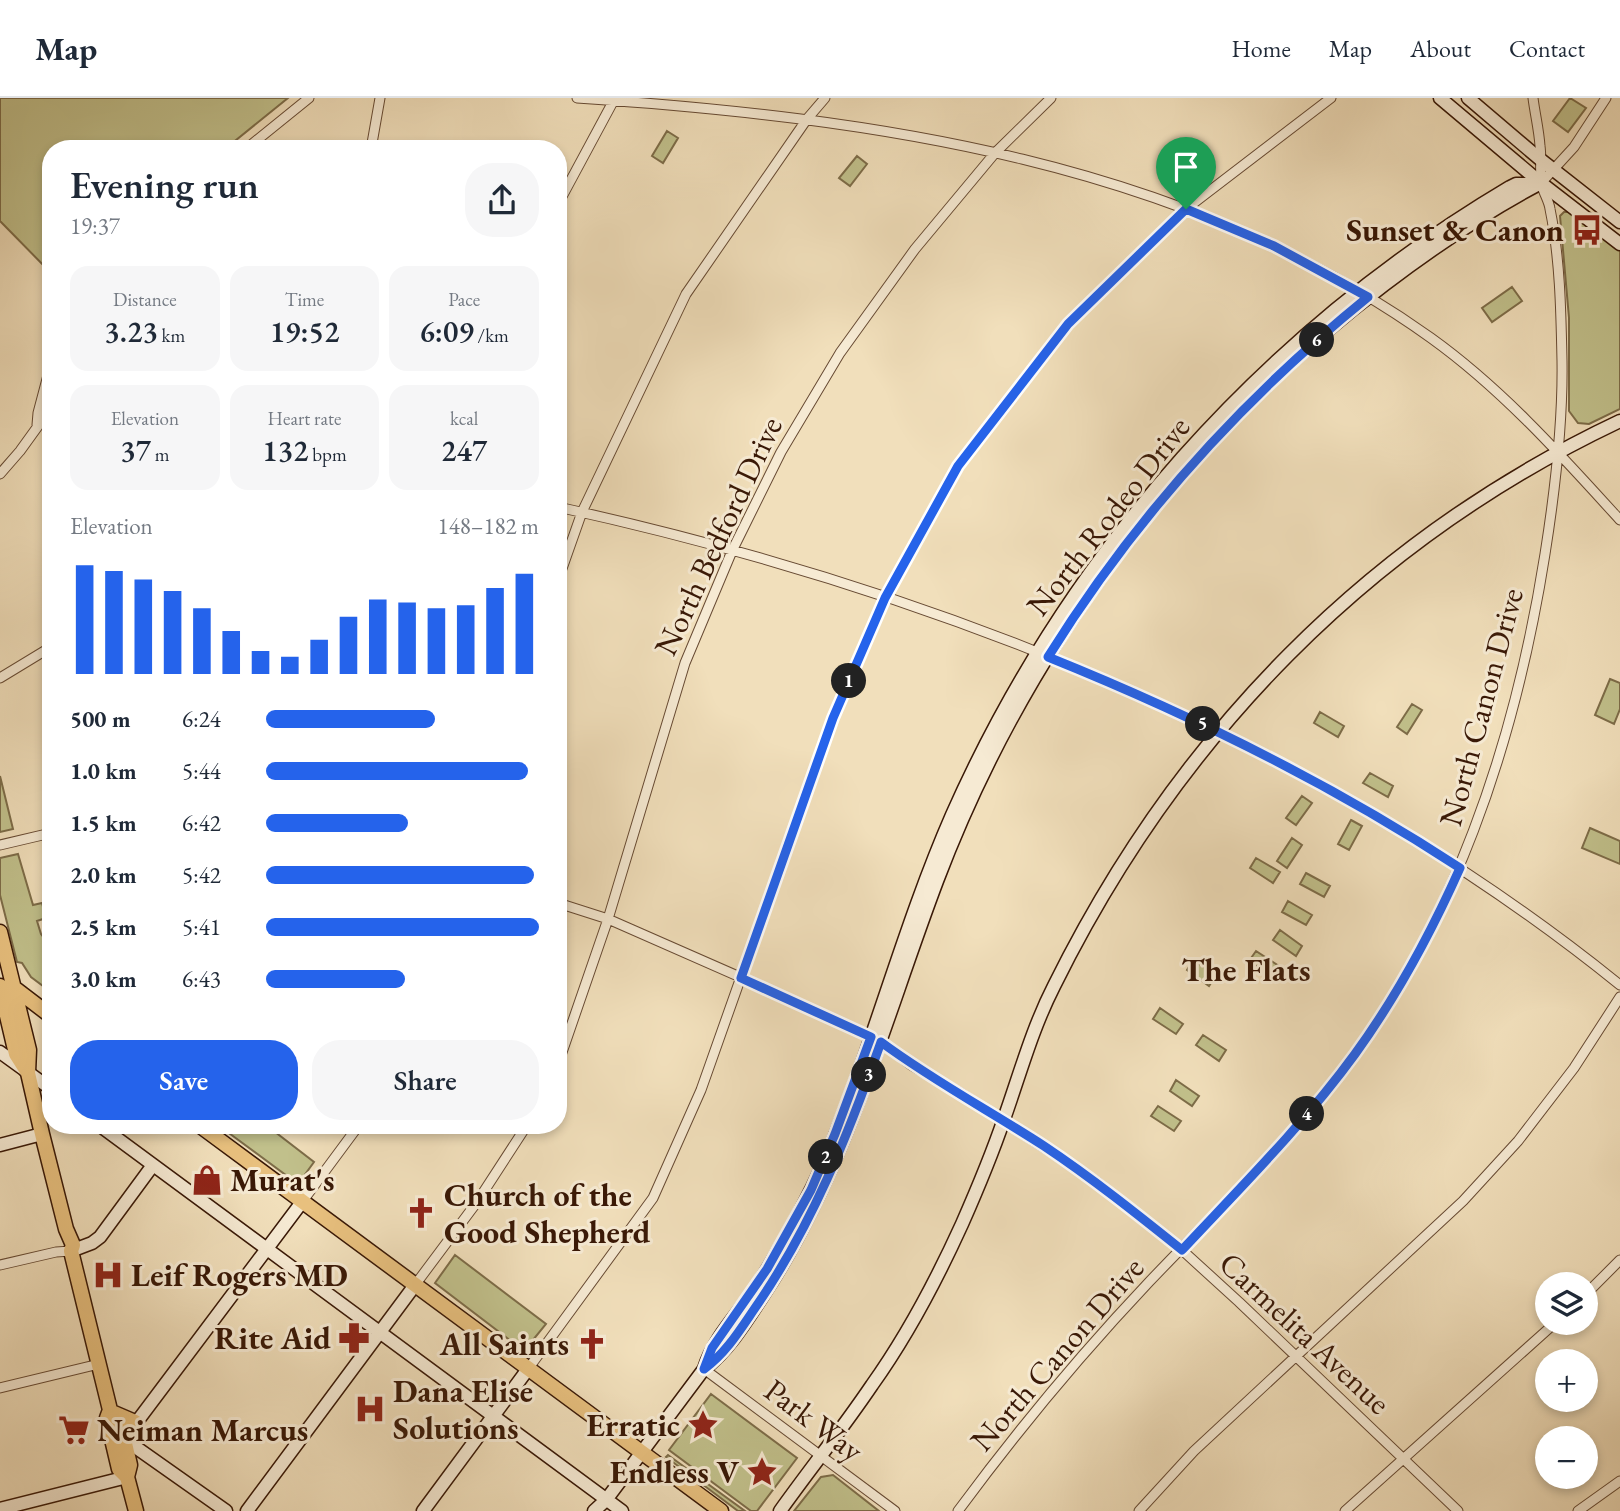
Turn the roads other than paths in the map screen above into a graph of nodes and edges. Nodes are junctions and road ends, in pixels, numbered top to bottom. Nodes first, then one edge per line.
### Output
1 (309, 98) edge
2 (380, 98) edge
3 (577, 98) edge
4 (825, 98) edge
5 (1051, 98) edge
6 (1332, 98) edge
7 (1440, 98) edge
8 (1468, 98) edge
9 (1533, 98) edge
10 (1606, 98) edge
11 (614, 99) edge
12 (807, 118) junction
13 (257, 140) edge
14 (373, 140) edge
15 (995, 153) junction
16 (1541, 160) junction
17 (1554, 170) junction
18 (1541, 183) junction
19 (567, 187) edge
20 (1186, 209) junction
21 (1620, 222) edge
22 (1620, 244) edge
23 (1363, 294) junction
24 (42, 398) edge
25 (42, 419) edge
26 (1620, 421) edge
27 (37, 425) junction
28 (42, 425) edge
29 (1558, 452) junction
30 (0, 474) edge
31 (567, 509) edge
32 (582, 512) junction
33 (1620, 520) edge
34 (732, 551) junction
35 (567, 554) edge
36 (885, 598) junction
37 (42, 652) edge
38 (1042, 655) junction
39 (0, 678) edge
40 (1217, 731) junction
41 (42, 834) edge
42 (0, 845) edge
43 (1460, 868) junction
44 (567, 906) edge
45 (608, 919) junction
46 (0, 932) edge
47 (0, 976) edge
48 (741, 978) junction
49 (1620, 985) edge
50 (7, 986) edge
51 (1620, 997) edge
52 (42, 1010) edge
53 (4, 1017) edge
54 (567, 1038) edge
55 (876, 1040) junction
56 (0, 1052) edge
57 (28, 1073) junction
58 (42, 1083) edge
59 (1004, 1121) junction
60 (42, 1134) junction
61 (111, 1134) edge
62 (211, 1134) edge
63 (352, 1134) edge
64 (521, 1134) edge
65 (0, 1145) edge
66 (153, 1165) junction
67 (302, 1202) junction
68 (266, 1249) junction
69 (1182, 1250) junction
70 (71, 1251) junction
71 (1620, 1260) edge
72 (0, 1265) edge
73 (1598, 1282) edge
74 (415, 1286) junction
75 (380, 1332) junction
76 (1542, 1335) edge
77 (1295, 1356) junction
78 (99, 1364) junction
79 (528, 1369) junction
80 (704, 1369) junction
81 (0, 1388) edge
82 (153, 1399) junction
83 (110, 1410) junction
84 (493, 1416) junction
85 (135, 1422) junction
86 (124, 1438) junction
87 (642, 1452) junction
88 (821, 1456) junction
89 (1403, 1460) junction
90 (127, 1477) junction
91 (182, 1480) junction
92 (1620, 1481) edge
93 (605, 1505) edge
94 (0, 1509) edge
95 (136, 1511) edge
96 (226, 1511) edge
97 (247, 1511) edge
98 (423, 1511) edge
99 (594, 1511) edge
100 (622, 1511) edge
101 (721, 1511) edge
102 (780, 1511) edge
103 (895, 1511) edge
104 (958, 1511) edge
105 (1139, 1511) edge
106 (1345, 1511) edge
107 (1458, 1511) edge
108 (1578, 1511) edge

1 - 13 street
2 - 14 street
3 - 11 street
4 - 12 street
5 - 15 street, North Bedford Drive
6 - 20 street
7 - 18 street
8 - 16 street
9 - 16 street, North Canon Drive
10 - 17 street
11 - 12 street
11 - 19 street
12 - 15 street
12 - 32 street
15 - 20 street
15 - 34 street, North Bedford Drive
16 - 17 street
16 - 18 street, North Canon Drive
17 - 18 street
17 - 21 street
18 - 22 street
18 - 23 street, North Rodeo Drive
18 - 29 street, North Canon Drive
20 - 23 street
20 - 36 street
23 - 29 street
23 - 38 street, North Rodeo Drive
24 - 27 street
25 - 27 street
26 - 29 street
27 - 28 street
27 - 30 street
29 - 33 street
29 - 40 street
29 - 43 street, North Canon Drive
31 - 32 street
32 - 34 street
32 - 35 street
34 - 36 street
34 - 45 street, North Bedford Drive
36 - 38 street
36 - 48 street
37 - 39 street
38 - 40 street
38 - 55 street, North Rodeo Drive
40 - 43 street
40 - 59 street
41 - 42 street
43 - 49 street
43 - 69 street, North Canon Drive
44 - 45 street, Carmelita Avenue
45 - 48 street, Carmelita Avenue
45 - 54 street, North Bedford Drive
46 - 50 main road
47 - 50 main road
48 - 55 street, Carmelita Avenue
48 - 79 street
50 - 52 main road
50 - 53 main road
50 - 57 main road
51 - 77 street
53 - 57 main road
55 - 59 street, Carmelita Avenue
55 - 80 street, North Rodeo Drive
56 - 57 street
57 - 58 street
57 - 60 main road
59 - 69 street, Carmelita Avenue
59 - 88 street
60 - 65 street
60 - 70 main road
61 - 66 street
62 - 67 main road
63 - 67 street
64 - 74 street
66 - 68 street
66 - 70 street
67 - 68 street
67 - 74 main road
68 - 75 street
68 - 82 street
69 - 77 street, Carmelita Avenue
69 - 104 street, North Canon Drive
70 - 72 street
70 - 78 main road
71 - 73 street
74 - 75 street
74 - 79 main road
75 - 84 street
75 - 97 street
76 - 89 street
77 - 89 street, Carmelita Avenue
77 - 105 street
78 - 81 street
78 - 83 main road
79 - 84 street
79 - 87 main road
80 - 87 street, North Rodeo Drive
80 - 88 street, Park Way
82 - 85 street
82 - 91 street
83 - 85 main road
83 - 86 main road
83 - 90 main road
84 - 93 street
84 - 98 street
85 - 86 street
86 - 90 main road
86 - 91 street
87 - 93 street, North Rodeo Drive
87 - 101 main road
88 - 102 street
88 - 103 street, Park Way
89 - 106 street
89 - 107 street, Carmelita Avenue
90 - 94 street
90 - 95 main road
91 - 96 street
92 - 108 street
93 - 99 street, North Rodeo Drive
93 - 100 street

